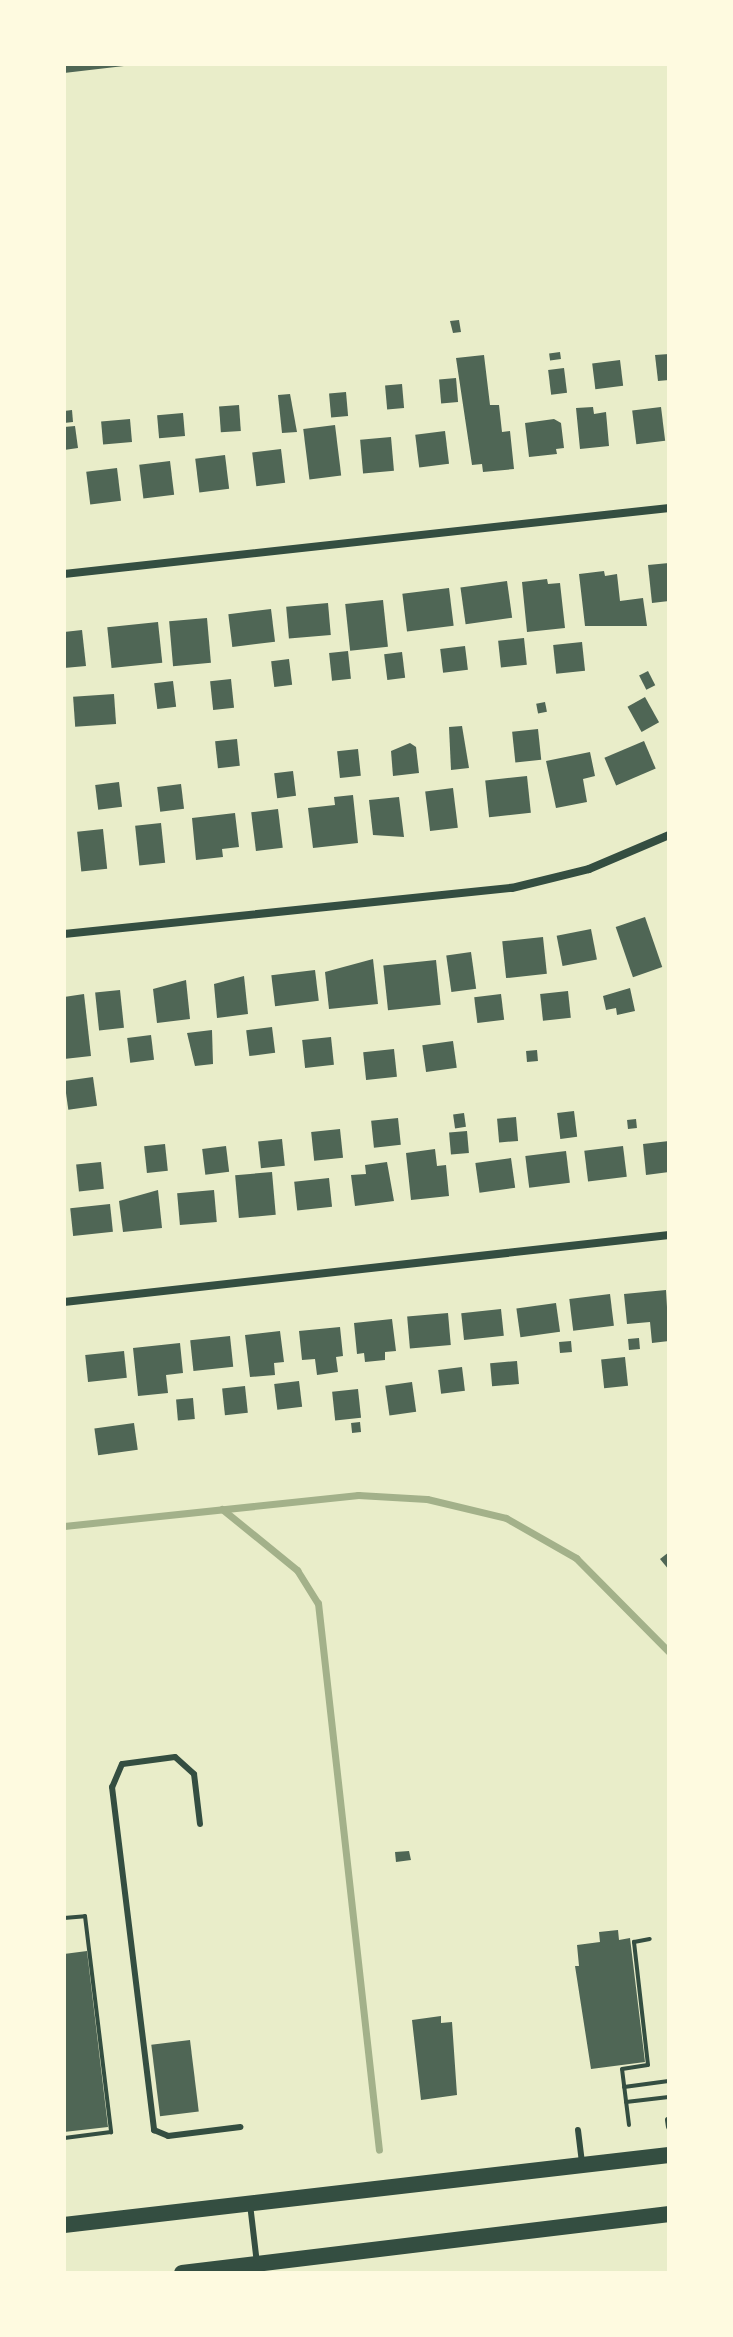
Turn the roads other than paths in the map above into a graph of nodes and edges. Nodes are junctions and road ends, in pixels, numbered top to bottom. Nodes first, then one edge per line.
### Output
1 (669, 508) edge
2 (64, 574) edge
3 (669, 835) edge
4 (64, 934) edge
5 (669, 1235) edge
6 (64, 1302) edge
7 (200, 1824) dead end
8 (668, 2120) edge
9 (240, 2127) dead end
10 (669, 2127) edge
11 (578, 2130) dead end
12 (669, 2155) edge
13 (582, 2165) junction
14 (250, 2204) junction
15 (669, 2214) edge
16 (64, 2225) edge
17 (257, 2265) junction
18 (182, 2273) edge

1 - 2 street
3 - 4 street
5 - 6 street
7 - 9 lane
8 - 10 lane
11 - 13 lane
12 - 13 main road
13 - 14 main road
14 - 16 main road
14 - 17 lane
15 - 17 main road
17 - 18 main road

